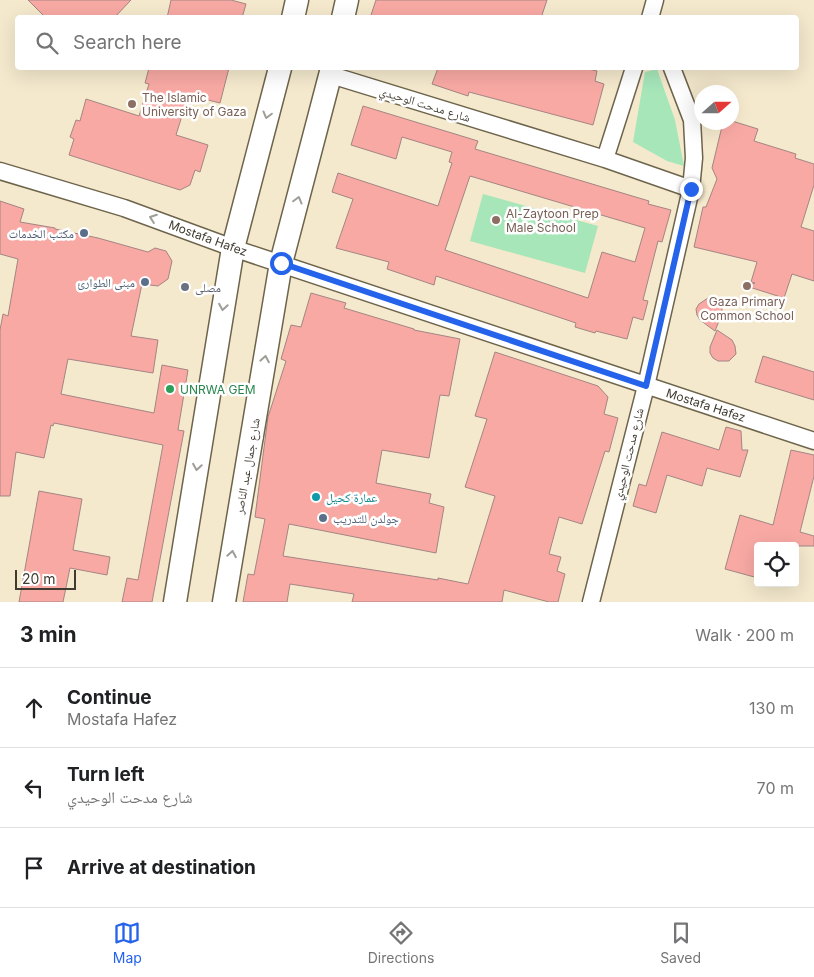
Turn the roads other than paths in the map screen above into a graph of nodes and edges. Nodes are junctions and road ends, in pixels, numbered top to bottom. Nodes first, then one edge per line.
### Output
1 (297, 0) edge
2 (347, 0) edge
3 (655, 0) edge
4 (293, 15) edge
5 (344, 15) edge
6 (651, 15) edge
7 (279, 70) edge
8 (633, 70) edge
9 (673, 70) edge
10 (332, 71) edge
11 (605, 159) junction
12 (0, 171) edge
13 (691, 189) junction
14 (233, 248) junction
15 (281, 263) junction
16 (646, 386) junction
17 (814, 440) edge
18 (175, 602) edge
19 (224, 602) edge
20 (591, 602) edge

1 - 4 main road
2 - 5 main road
3 - 6 street
7 -> 14 main road
8 - 11 street
9 - 13 street, شارع مدحت الوحيدي
10 - 11 street, شارع مدحت الوحيدي
15 -> 10 main road, شارع جمال عبد الناصر
11 - 13 street, شارع مدحت الوحيدي
14 -> 12 street, Mostafa Hafez
13 - 16 street, شارع مدحت الوحيدي
14 - 15 street, Mostafa Hafez
14 -> 18 main road
15 - 16 street, Mostafa Hafez
19 -> 15 main road, شارع جمال عبد الناصر
16 - 17 street, Mostafa Hafez
16 - 20 street, شارع مدحت الوحيدي

